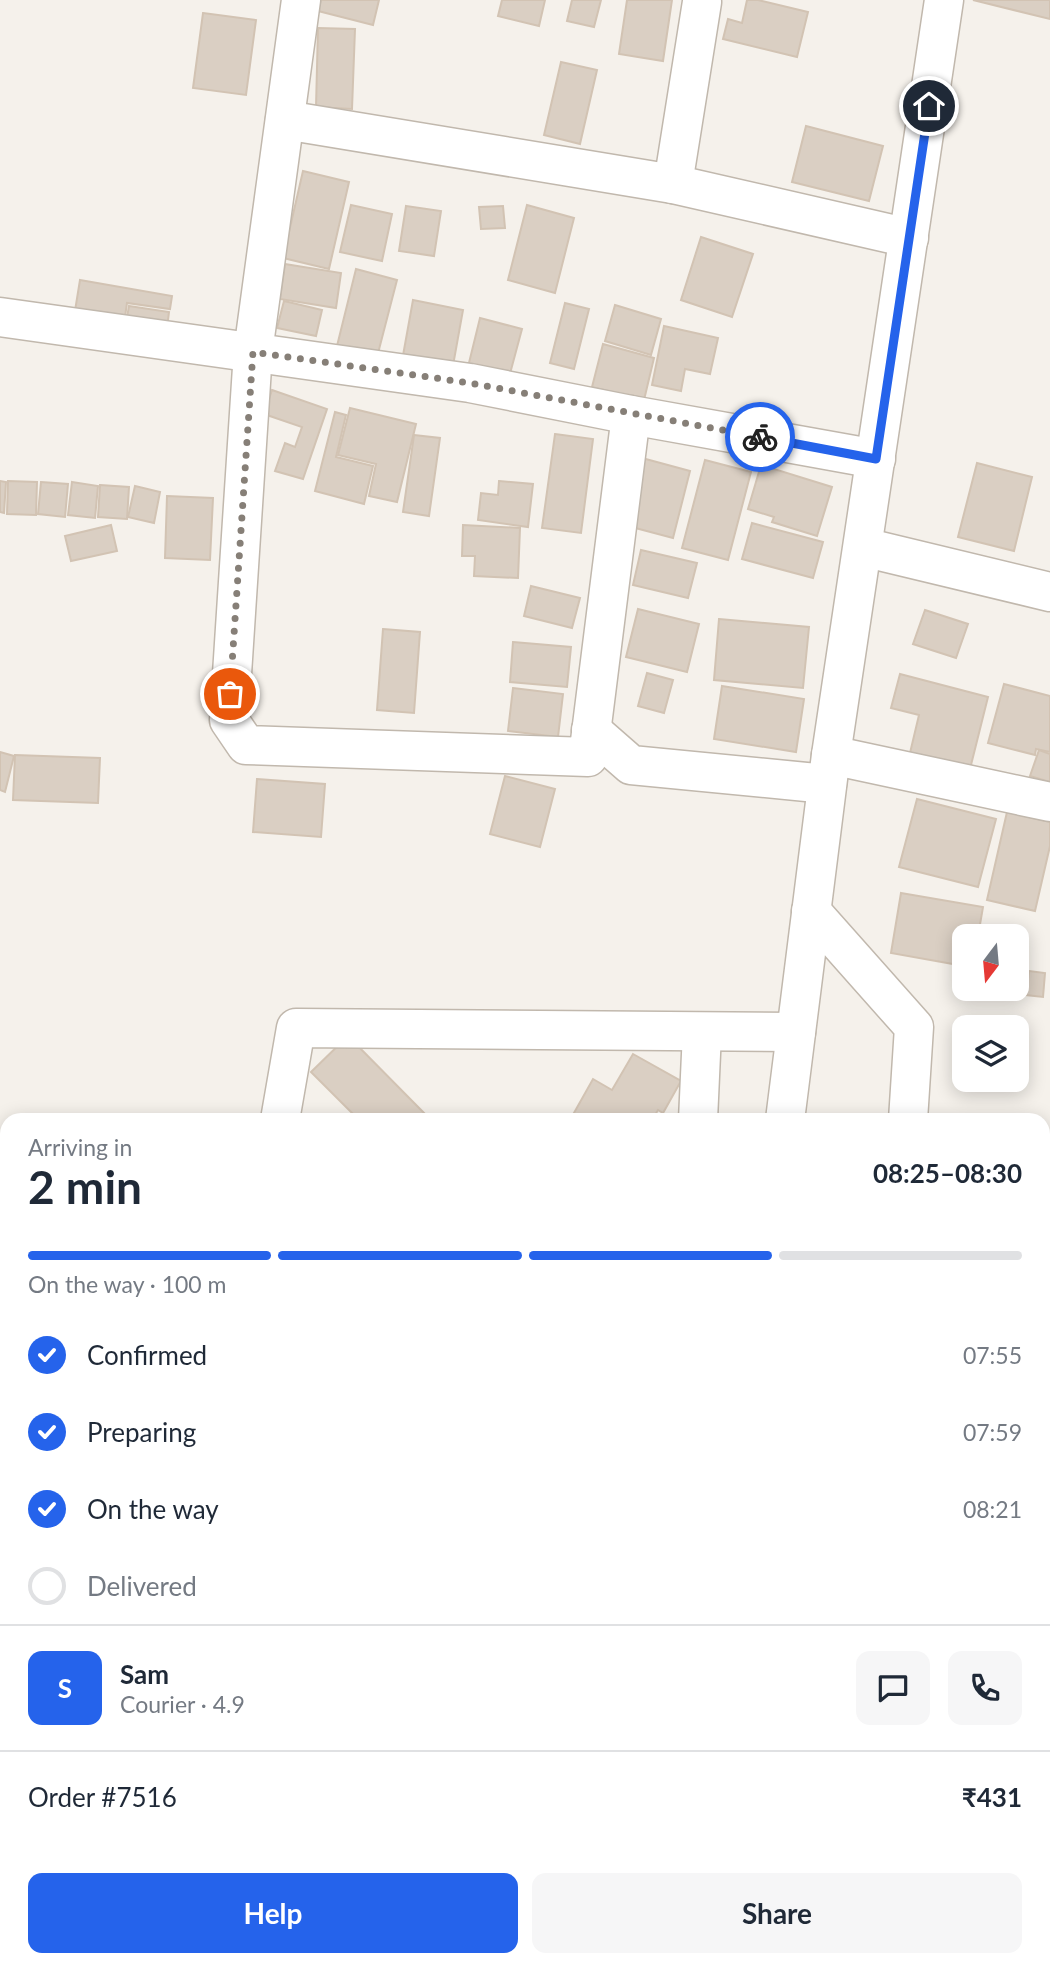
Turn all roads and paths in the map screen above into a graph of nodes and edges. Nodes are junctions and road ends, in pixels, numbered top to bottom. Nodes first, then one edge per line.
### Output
1 (301, 0) edge
2 (944, 0) edge
3 (702, 2) dead end
4 (285, 120) junction
5 (673, 184) junction
6 (909, 238) junction
7 (0, 317) edge
8 (253, 352) junction
9 (631, 415) junction
10 (876, 459) junction
11 (863, 548) junction
12 (1050, 592) edge
13 (591, 730) junction
14 (829, 769) junction
15 (1050, 802) edge
16 (811, 911) junction
17 (702, 1032) junction
18 (796, 1032) junction
19 (281, 1113) edge
20 (698, 1113) edge
21 (786, 1113) edge
22 (908, 1113) edge

1 - 4 street
2 - 6 street
3 - 5 street
4 - 5 street
4 - 8 street
5 - 6 street
6 - 10 street
7 - 8 street
8 - 9 street
8 - 13 street
9 - 10 street
9 - 13 street
10 - 11 street
11 - 12 street
11 - 14 street
13 - 14 street
14 - 15 street
14 - 16 street
16 - 18 street
16 - 22 street
17 - 18 street
17 - 19 street
17 - 20 street
18 - 21 street

